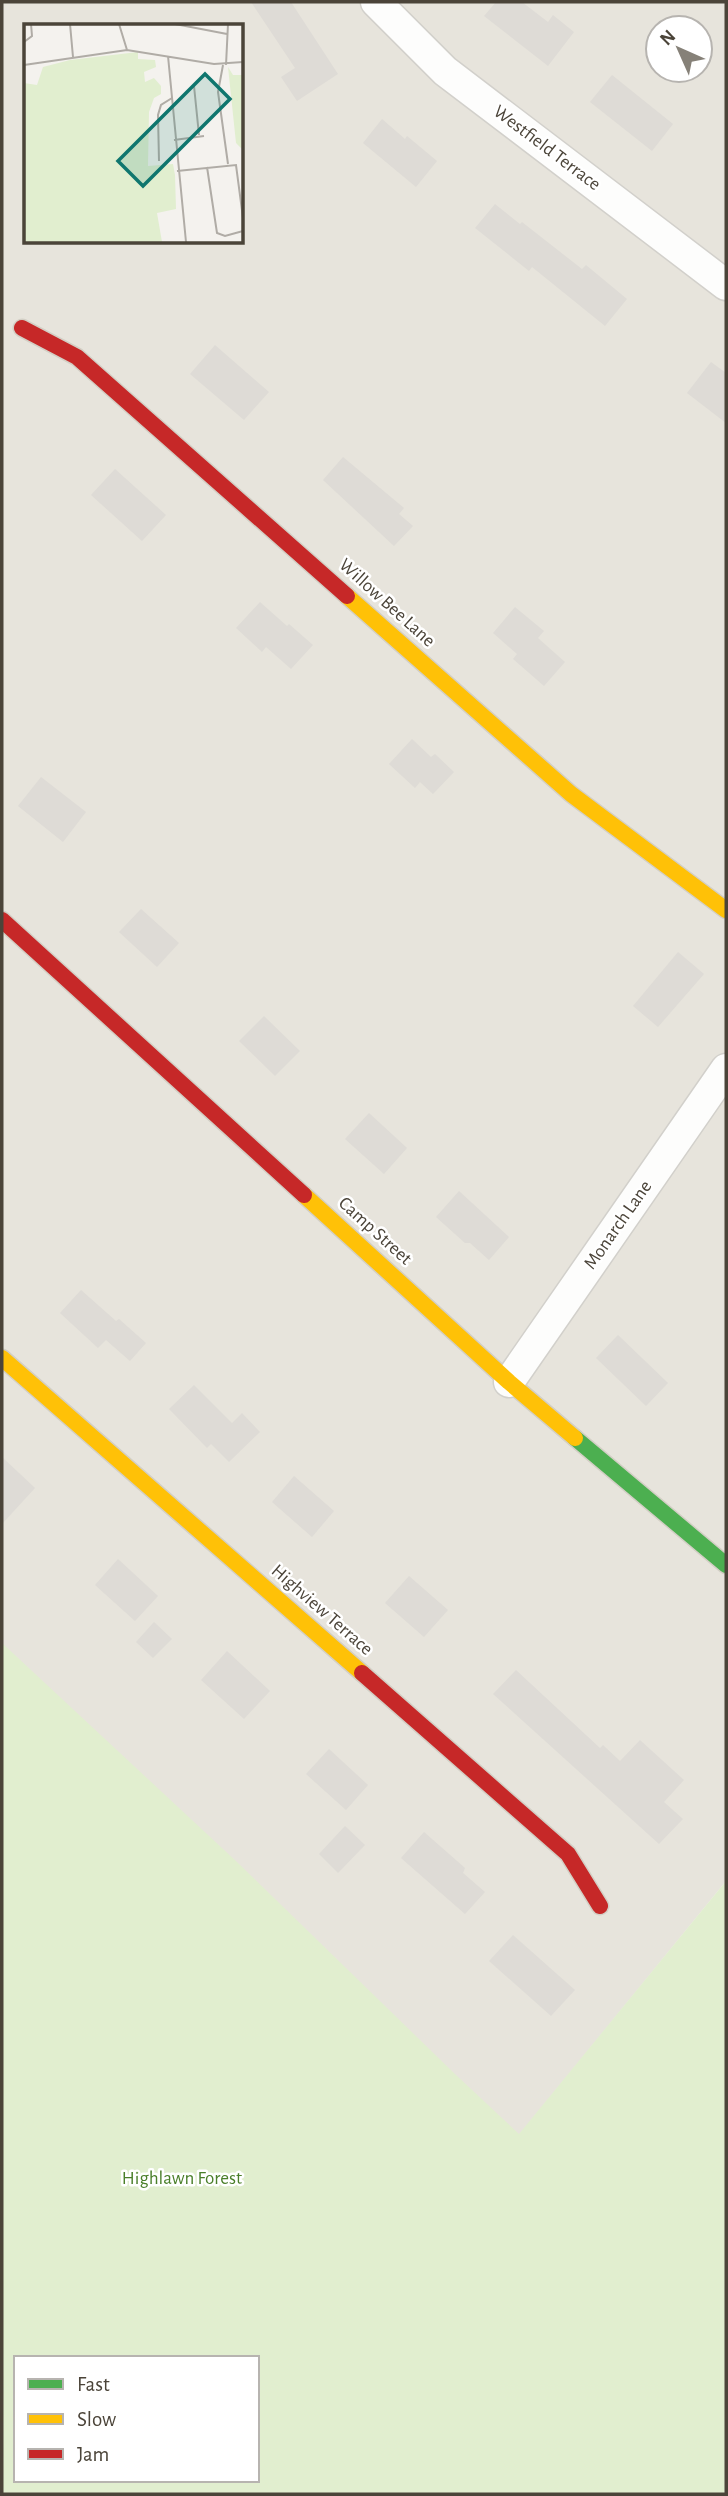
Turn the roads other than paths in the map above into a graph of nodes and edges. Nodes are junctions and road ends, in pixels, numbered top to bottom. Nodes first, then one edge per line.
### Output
1 (376, 2) edge
2 (726, 285) edge
3 (22, 328) dead end
4 (726, 910) edge
5 (2, 920) edge
6 (726, 1069) edge
7 (2, 1358) edge
8 (509, 1382) junction
9 (726, 1565) edge
10 (600, 1906) dead end

1 - 2 street, Westfield Terrace
3 - 4 street, Willow Bee Lane
5 - 8 street, Camp Street
6 - 8 street, Monarch Lane
7 - 10 street, Highview Terrace
8 - 9 street, Camp Street

